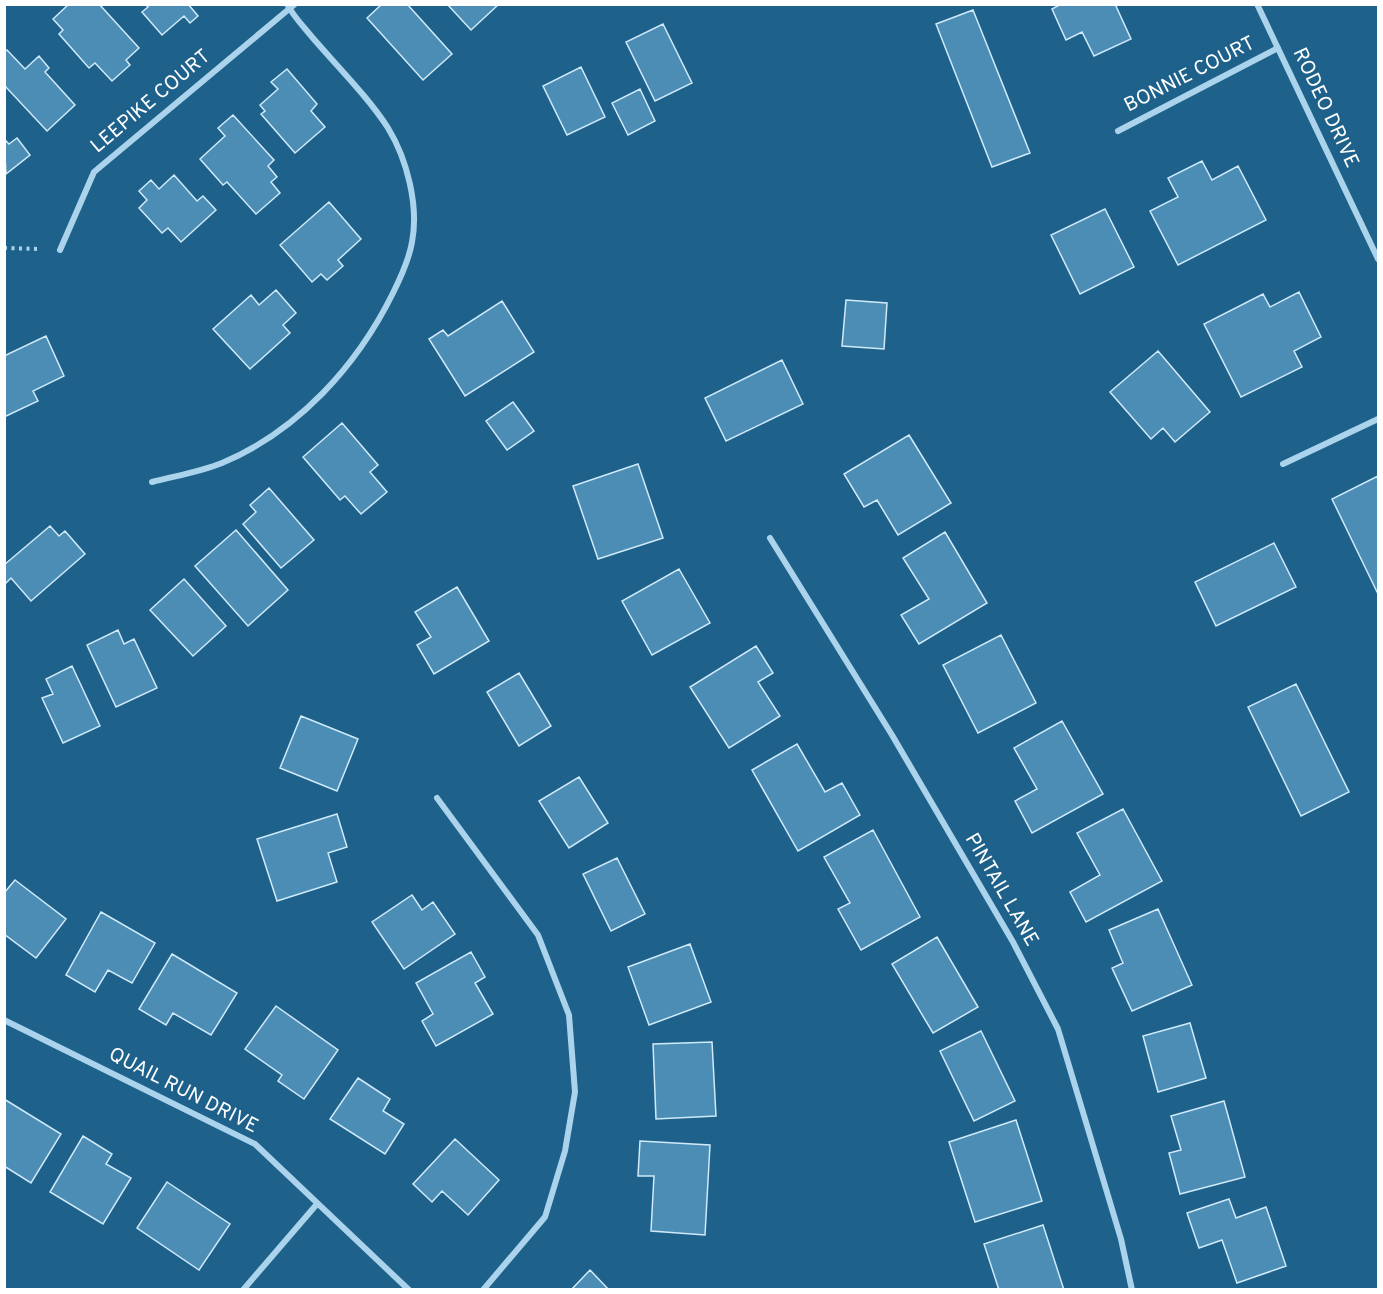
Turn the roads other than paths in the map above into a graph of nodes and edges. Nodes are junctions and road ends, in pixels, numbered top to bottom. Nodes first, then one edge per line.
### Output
1 (281, 4) edge
2 (296, 4) edge
3 (1257, 4) edge
4 (288, 7) edge
5 (1278, 48) junction
6 (1118, 131) dead end
7 (60, 250) road end
8 (1378, 259) edge
9 (1378, 419) edge
10 (1283, 464) dead end
11 (152, 482) dead end
12 (770, 538) dead end
13 (437, 798) dead end
14 (4, 1020) edge
15 (317, 1204) junction
16 (243, 1290) edge
17 (409, 1290) edge
18 (483, 1290) edge
19 (1132, 1290) edge

1 - 4 street
2 - 4 street, LEEPIKE COURT
3 - 5 street, RODEO DRIVE
4 - 7 street, LEEPIKE COURT
4 - 11 street
5 - 6 street, BONNIE COURT
5 - 8 street, RODEO DRIVE
9 - 10 street
12 - 19 street, PINTAIL LANE
13 - 18 street
14 - 15 street, QUAIL RUN DRIVE
15 - 16 street
15 - 17 street, QUAIL RUN DRIVE

